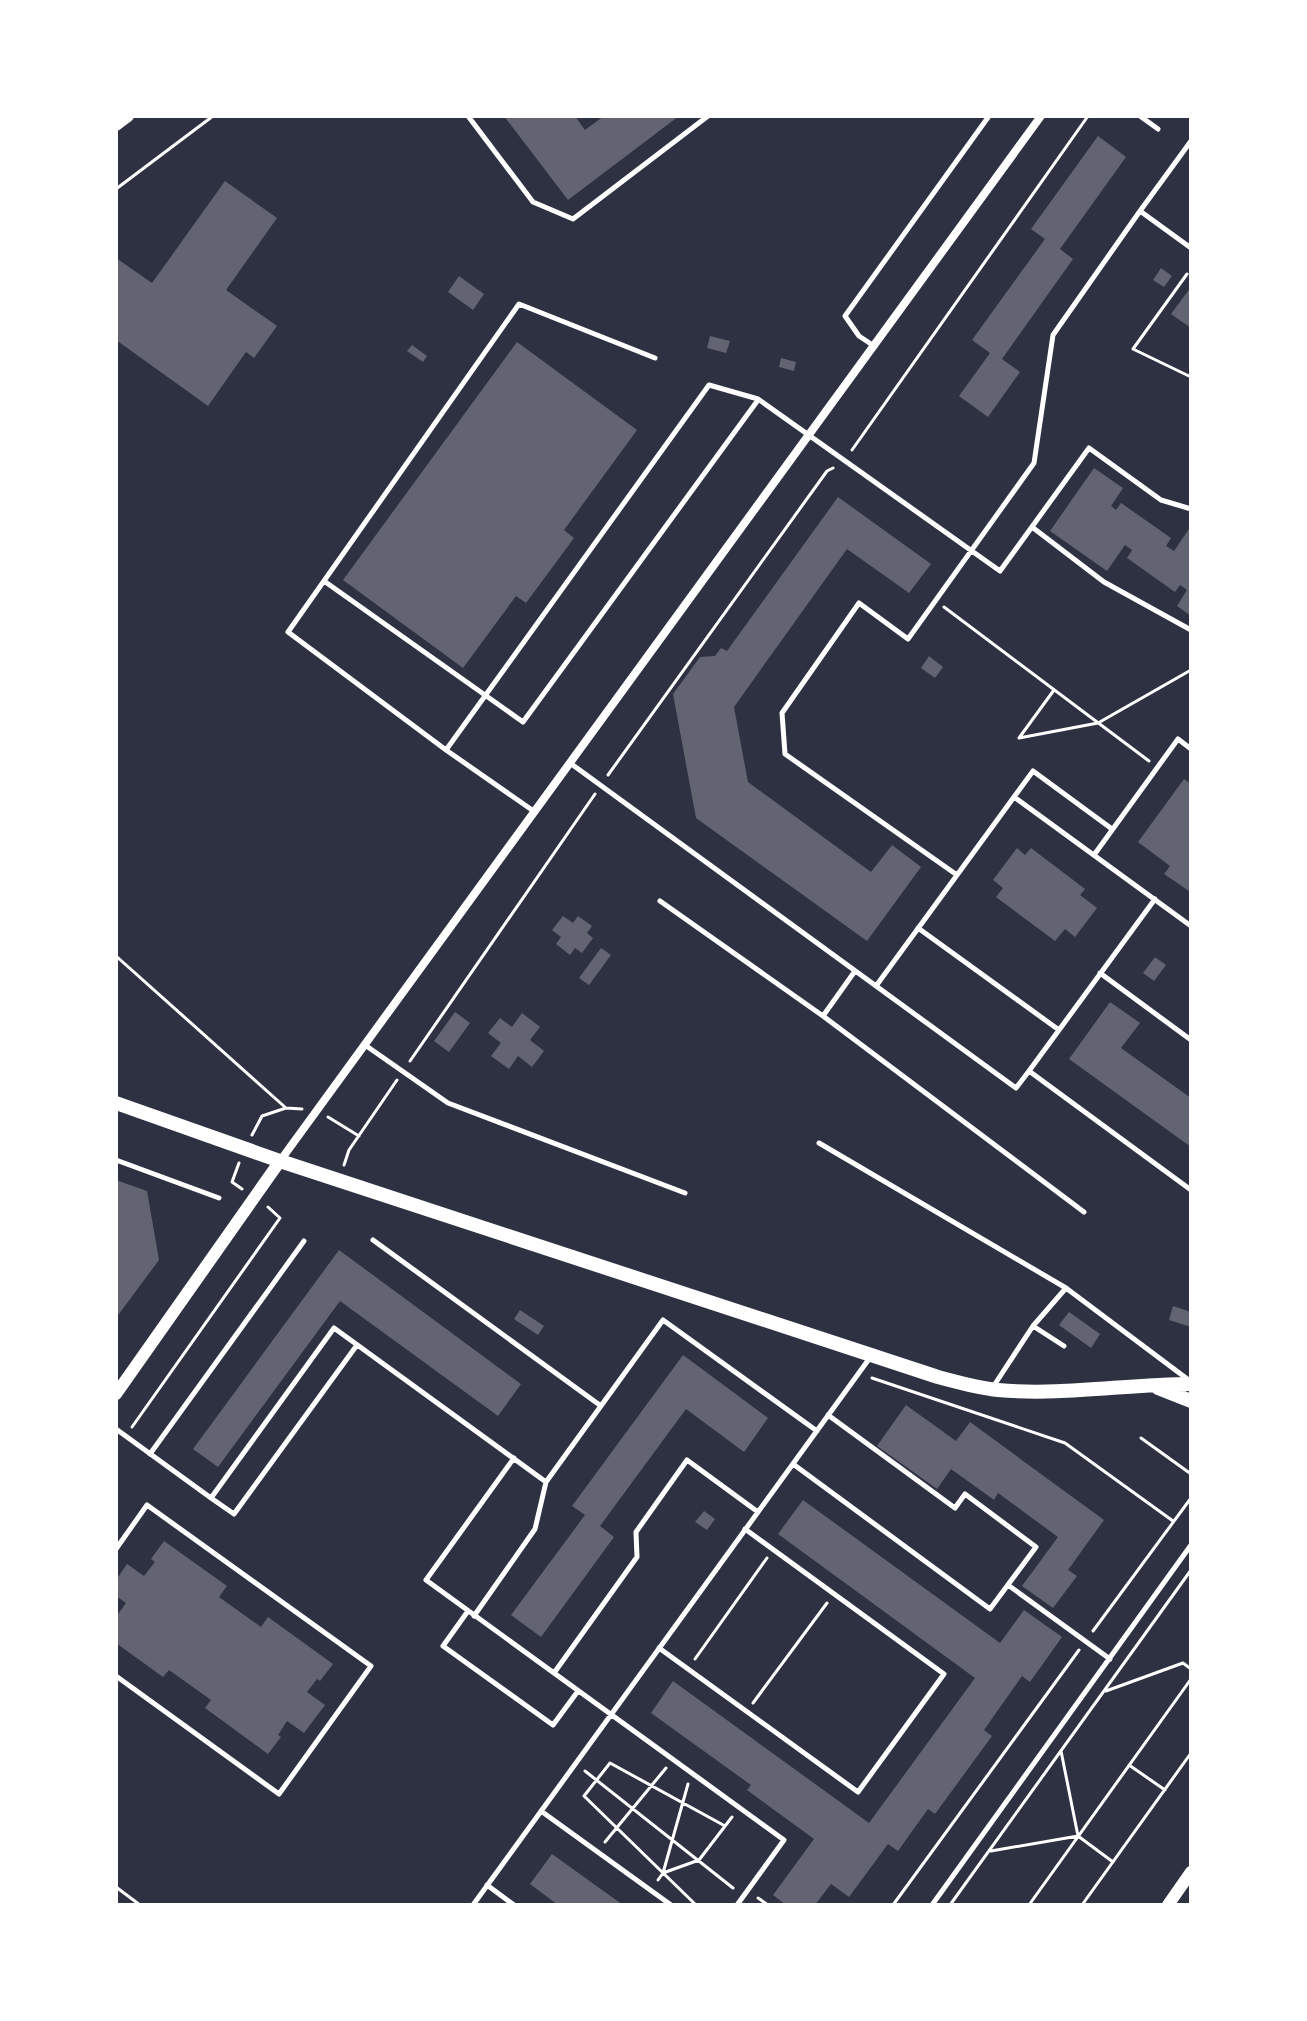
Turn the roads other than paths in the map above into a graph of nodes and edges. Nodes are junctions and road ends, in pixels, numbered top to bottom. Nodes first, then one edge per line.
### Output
1 (128, 116) edge
2 (468, 116) edge
3 (708, 116) edge
4 (989, 116) edge
5 (1041, 116) edge
6 (1140, 116) edge
7 (116, 125) edge
8 (1158, 129) dead end
9 (1191, 141) edge
10 (1140, 211) junction
11 (1191, 248) edge
12 (874, 346) junction
13 (655, 358) dead end
14 (758, 399) junction
15 (808, 436) junction
16 (1191, 509) edge
17 (1032, 527) junction
18 (970, 551) junction
19 (324, 581) junction
20 (1191, 630) edge
21 (486, 694) junction
22 (1191, 749) edge
23 (446, 750) junction
24 (570, 763) junction
25 (1014, 797) junction
26 (535, 812) junction
27 (1112, 829) junction
28 (1094, 855) junction
29 (957, 875) junction
30 (1155, 899) junction
31 (660, 901) dead end
32 (1191, 926) edge
33 (918, 928) junction
34 (855, 971) junction
35 (1100, 973) junction
36 (876, 986) junction
37 (823, 1016) junction
38 (1059, 1030) junction
39 (1191, 1040) edge
40 (365, 1045) junction
41 (1029, 1071) junction
42 (116, 1103) edge
43 (819, 1143) dead end
44 (116, 1160) edge
45 (280, 1161) junction
46 (1191, 1190) edge
47 (685, 1193) dead end
48 (219, 1198) dead end
49 (1084, 1212) dead end
50 (373, 1240) dead end
51 (304, 1241) dead end
52 (1066, 1288) junction
53 (1033, 1326) junction
54 (357, 1345) junction
55 (1064, 1346) dead end
56 (870, 1357) junction
57 (1191, 1382) edge
58 (1146, 1384) junction
59 (991, 1389) junction
60 (116, 1394) edge
61 (1191, 1401) edge
62 (601, 1406) junction
63 (828, 1415) junction
64 (116, 1429) edge
65 (817, 1431) junction
66 (150, 1454) junction
67 (514, 1458) junction
68 (793, 1464) junction
69 (546, 1482) junction
70 (211, 1498) junction
71 (758, 1512) junction
72 (745, 1529) junction
73 (1191, 1545) edge
74 (116, 1549) edge
75 (1008, 1585) junction
76 (468, 1611) junction
77 (474, 1616) junction
78 (659, 1648) junction
79 (1110, 1659) junction
80 (554, 1673) junction
81 (116, 1676) edge
82 (578, 1691) junction
83 (611, 1715) junction
84 (541, 1811) junction
85 (1191, 1872) edge
86 (487, 1885) junction
87 (473, 1905) edge
88 (514, 1905) edge
89 (671, 1905) edge
90 (737, 1905) edge
91 (932, 1905) edge
92 (1168, 1905) edge

1 - 7 street
2 - 3 lane
4 - 12 lane
5 - 12 street
6 - 8 lane
9 - 10 lane
10 - 11 lane
10 - 18 lane
12 - 15 street
13 - 19 lane
14 - 15 lane
14 - 21 lane
14 - 21 lane
15 - 18 lane
15 - 24 street
16 - 17 lane
17 - 18 lane
17 - 20 lane
18 - 29 lane
19 - 21 lane
19 - 23 lane
21 - 23 lane
22 - 27 lane
23 - 26 lane
24 - 26 street
24 - 34 lane
25 - 27 lane
25 - 28 lane
25 - 29 lane
26 - 40 street
27 - 28 lane
28 - 30 lane
29 - 33 lane
30 - 32 lane
30 - 35 lane
31 - 37 lane
33 - 36 lane
33 - 38 lane
34 - 36 lane
34 - 37 lane
35 - 38 lane
35 - 39 lane
36 - 41 lane
37 - 49 lane
38 - 41 lane
40 - 45 street
40 - 47 lane
41 - 46 lane
42 - 45 main road
43 - 52 lane
44 - 48 lane
45 - 56 main road
45 - 60 street
50 - 62 lane
51 - 66 lane
52 - 53 lane
52 - 57 lane
53 - 55 lane
53 - 59 lane
54 - 67 lane
54 - 70 lane
54 - 70 lane
56 - 59 main road
56 - 63 lane
57 - 58 main road
58 - 59 main road
58 - 61 main road
62 - 65 lane
62 - 69 lane
63 - 65 lane
63 - 75 lane
64 - 66 lane
65 - 68 lane
66 - 70 lane
67 - 69 lane
67 - 76 lane
68 - 71 lane
68 - 75 lane
69 - 77 lane
71 - 72 lane
71 - 80 lane
72 - 78 lane
72 - 78 lane
73 - 79 lane
74 - 81 lane
75 - 79 lane
76 - 77 lane
76 - 82 lane
77 - 80 lane
78 - 83 lane
79 - 91 lane
80 - 82 lane
82 - 83 lane
83 - 84 lane
83 - 90 lane
84 - 86 lane
84 - 89 lane
85 - 92 street
86 - 87 lane
86 - 88 lane

